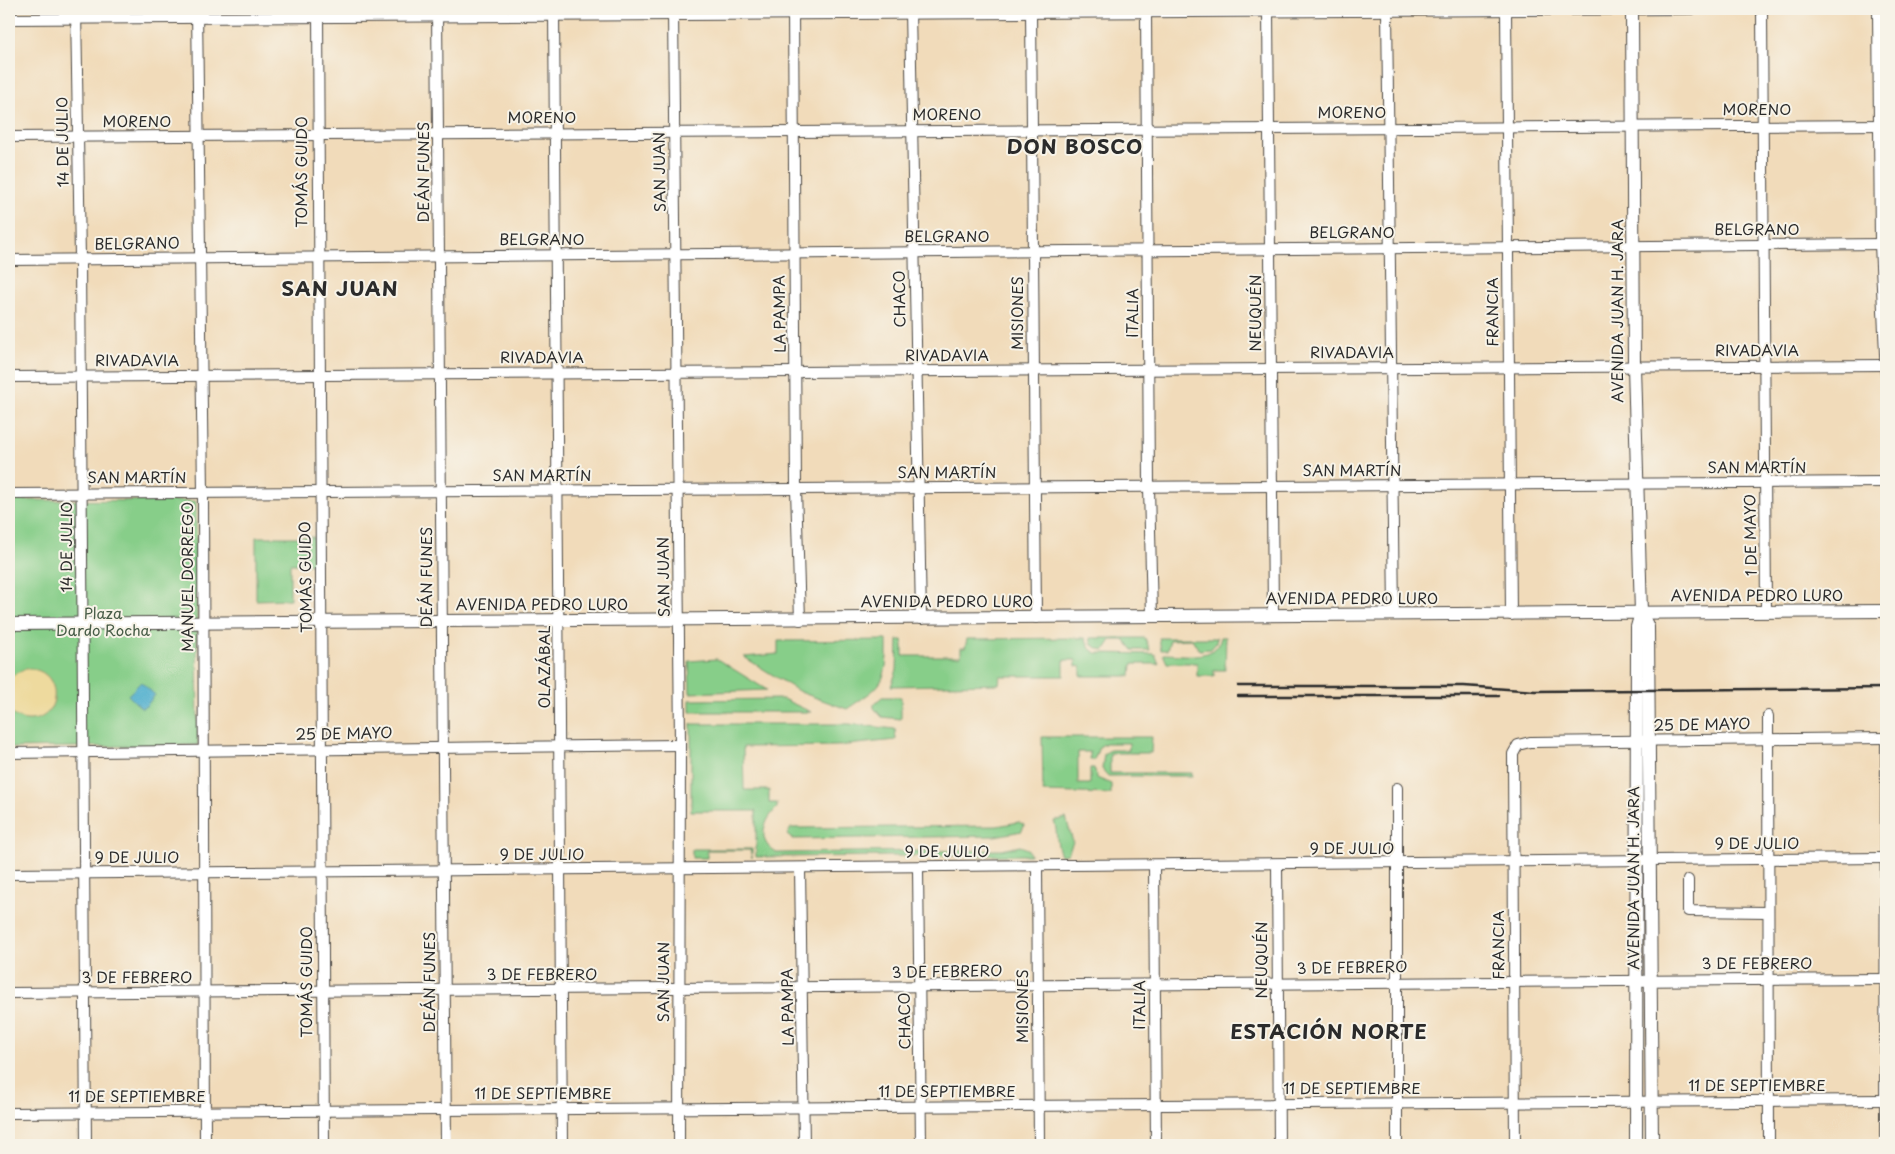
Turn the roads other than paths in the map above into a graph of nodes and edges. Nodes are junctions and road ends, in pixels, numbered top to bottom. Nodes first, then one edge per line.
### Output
1 (1506, 9) edge
2 (1632, 9) edge
3 (1692, 9) edge
4 (1762, 9) edge
5 (1878, 9) edge
6 (1146, 10) edge
7 (1268, 10) edge
8 (1388, 10) edge
9 (910, 11) edge
10 (1031, 11) edge
11 (554, 12) edge
12 (673, 12) edge
13 (793, 12) edge
14 (318, 13) edge
15 (437, 13) edge
16 (76, 14) edge
17 (197, 14) edge
18 (9, 20) edge
19 (1763, 125) junction
20 (1883, 125) edge
21 (1633, 126) junction
22 (1507, 127) junction
23 (1270, 128) junction
24 (1389, 128) junction
25 (1146, 129) junction
26 (1032, 130) junction
27 (912, 131) junction
28 (674, 132) junction
29 (794, 132) junction
30 (555, 133) junction
31 (439, 134) junction
32 (317, 135) junction
33 (199, 136) junction
34 (9, 137) edge
35 (78, 137) junction
36 (1883, 244) edge
37 (1764, 245) junction
38 (1634, 246) junction
39 (1508, 247) junction
40 (1390, 248) junction
41 (1270, 249) junction
42 (1147, 250) junction
43 (1033, 251) junction
44 (914, 252) junction
45 (794, 253) junction
46 (676, 254) junction
47 (556, 255) junction
48 (440, 256) junction
49 (318, 257) junction
50 (200, 258) junction
51 (80, 259) junction
52 (9, 260) edge
53 (1886, 365) edge
54 (1634, 366) junction
55 (1764, 366) junction
56 (1508, 367) junction
57 (1271, 368) junction
58 (1391, 368) junction
59 (1148, 369) junction
60 (1034, 370) junction
61 (916, 371) junction
62 (677, 372) junction
63 (796, 372) junction
64 (557, 373) junction
65 (441, 374) junction
66 (319, 375) junction
67 (81, 376) junction
68 (202, 376) junction
69 (1886, 376) edge
70 (9, 377) edge
71 (1886, 482) edge
72 (1765, 483) junction
73 (1636, 484) junction
74 (1510, 485) junction
75 (1272, 486) junction
76 (1393, 486) junction
77 (1149, 487) junction
78 (1034, 488) junction
79 (796, 489) junction
80 (918, 489) junction
81 (678, 490) junction
82 (442, 491) junction
83 (558, 491) junction
84 (320, 492) junction
85 (203, 493) junction
86 (9, 494) edge
87 (82, 494) junction
88 (1886, 611) edge
89 (1766, 612) junction
90 (1640, 613) junction
91 (1511, 614) junction
92 (1394, 615) junction
93 (1273, 616) junction
94 (1152, 617) junction
95 (1036, 618) junction
96 (921, 619) junction
97 (800, 620) junction
98 (560, 621) junction
99 (679, 621) junction
100 (322, 622) junction
101 (442, 622) junction
102 (83, 623) junction
103 (203, 623) junction
104 (9, 624) edge
105 (1768, 716) dead end
106 (1886, 738) edge
107 (1767, 740) junction
108 (1643, 741) junction
109 (680, 745) junction
110 (1518, 745) joint
111 (559, 746) junction
112 (443, 748) junction
113 (320, 749) junction
114 (204, 751) junction
115 (83, 752) junction
116 (9, 753) edge
117 (1397, 788) dead end
118 (1886, 858) edge
119 (1766, 859) junction
120 (1637, 860) junction
121 (1650, 860) junction
122 (1514, 862) junction
123 (1277, 864) junction
124 (1397, 864) junction
125 (1154, 865) junction
126 (1037, 866) junction
127 (918, 867) junction
128 (800, 868) junction
129 (680, 869) junction
130 (444, 870) junction
131 (560, 870) junction
132 (321, 871) junction
133 (205, 872) junction
134 (84, 873) junction
135 (9, 874) edge
136 (1688, 880) dead end
137 (1767, 912) junction
138 (1886, 979) edge
139 (1636, 980) junction
140 (1651, 980) junction
141 (1768, 980) junction
142 (1514, 982) junction
143 (1396, 983) junction
144 (1278, 984) junction
145 (1155, 985) junction
146 (1038, 986) junction
147 (919, 987) junction
148 (803, 988) junction
149 (561, 990) junction
150 (679, 990) junction
151 (445, 991) junction
152 (205, 992) junction
153 (322, 992) junction
154 (85, 993) junction
155 (9, 994) edge
156 (1885, 1100) edge
157 (1769, 1101) junction
158 (1636, 1102) junction
159 (1652, 1102) junction
160 (1515, 1103) junction
161 (1397, 1104) junction
162 (1279, 1105) junction
163 (1039, 1106) junction
164 (1156, 1106) junction
165 (921, 1107) junction
166 (446, 1108) junction
167 (679, 1108) junction
168 (804, 1108) junction
169 (562, 1109) junction
170 (323, 1111) junction
171 (86, 1112) junction
172 (205, 1112) junction
173 (9, 1113) edge
174 (86, 1145) edge
175 (205, 1145) edge
176 (324, 1145) edge
177 (446, 1145) edge
178 (562, 1145) edge
179 (680, 1145) edge
180 (804, 1145) edge
181 (921, 1145) edge
182 (1039, 1145) edge
183 (1156, 1145) edge
184 (1279, 1145) edge
185 (1397, 1145) edge
186 (1515, 1145) edge
187 (1636, 1145) edge
188 (1652, 1145) edge
189 (1769, 1145) edge
190 (1885, 1145) edge

1 - 2 street
1 - 8 street
1 - 22 street, FRANCIA
2 - 3 street
2 - 21 main road, AVENIDA JUAN H. JARA
4 - 19 street, 1 DE MAYO
5 - 20 street
6 - 7 street
6 - 10 street
6 - 25 street, ITALIA
7 - 8 street
7 - 23 street, NEUQUÉN
8 - 24 street
9 - 10 street
9 - 13 street
9 - 27 street, CHACO
10 - 26 street, MISIONES
11 - 12 street
11 - 15 street
11 - 30 street, OLAZÁBAL
12 - 13 street
12 - 28 street, SAN JUAN
13 - 29 street, LA PAMPA
14 - 15 street
14 - 17 street
14 - 32 street, TOMÁS GUIDO
15 - 31 street, DEÁN FUNES
16 - 17 street
16 - 18 street
16 - 35 street, 14 DE JULIO
17 - 33 street, MANUEL DORREGO
19 - 20 street, MORENO
19 - 21 street, MORENO
19 - 37 street, 1 DE MAYO
20 - 36 street
21 - 22 street, MORENO
21 - 38 main road, AVENIDA JUAN H. JARA
22 - 24 street, MORENO
22 - 39 street, FRANCIA
23 - 24 street, MORENO
23 - 25 street, MORENO
23 - 41 street, NEUQUÉN
24 - 40 street
25 - 26 street, MORENO
25 - 42 street, ITALIA
26 - 27 street, MORENO
26 - 43 street, MISIONES
27 - 29 street, MORENO
27 - 44 street, CHACO
28 - 29 street, MORENO
28 - 30 street, MORENO
28 - 46 street, SAN JUAN
29 - 45 street, LA PAMPA
30 - 31 street, MORENO
30 - 47 street, OLAZÁBAL
31 - 32 street, MORENO
31 - 48 street, DEÁN FUNES
32 - 33 street, MORENO
32 - 49 street, TOMÁS GUIDO
33 - 35 street, MORENO
33 - 50 street, MANUEL DORREGO
34 - 35 street, MORENO
35 - 51 street, 14 DE JULIO
36 - 37 street, BELGRANO
36 - 53 street
37 - 38 street, BELGRANO
37 - 55 street, 1 DE MAYO
38 - 39 street, BELGRANO
38 - 54 main road, AVENIDA JUAN H. JARA
39 - 40 street, BELGRANO
39 - 56 street, FRANCIA
40 - 41 street, BELGRANO
40 - 58 street
41 - 42 street, BELGRANO
41 - 57 street, NEUQUÉN
42 - 43 street, BELGRANO
42 - 59 street, ITALIA
43 - 44 street, BELGRANO
43 - 60 street, MISIONES
44 - 45 street, BELGRANO
44 - 61 street, CHACO
45 - 46 street, BELGRANO
45 - 63 street, LA PAMPA
46 - 47 street, BELGRANO
46 - 62 street, SAN JUAN
47 - 48 street, BELGRANO
47 - 64 street, OLAZÁBAL
48 - 49 street, BELGRANO
48 - 65 street, DEÁN FUNES
49 - 50 street, BELGRANO
49 - 66 street, TOMÁS GUIDO
50 - 51 street, BELGRANO
50 - 68 street, MANUEL DORREGO
51 - 52 street, BELGRANO
51 - 67 street, 14 DE JULIO
53 - 55 street, RIVADAVIA
53 - 69 street
54 - 55 street, RIVADAVIA
54 - 56 street, RIVADAVIA
54 - 73 main road, AVENIDA JUAN H. JARA
55 - 72 street, 1 DE MAYO
56 - 58 street, RIVADAVIA
56 - 74 street, FRANCIA
57 - 58 street, RIVADAVIA
57 - 59 street, RIVADAVIA
57 - 75 street, NEUQUÉN
58 - 76 street
59 - 60 street, RIVADAVIA
59 - 77 street, ITALIA
60 - 61 street, RIVADAVIA
60 - 78 street, MISIONES
61 - 63 street, RIVADAVIA
61 - 80 street, CHACO
62 - 63 street, RIVADAVIA
62 - 64 street, RIVADAVIA
62 - 81 street, SAN JUAN
63 - 79 street, LA PAMPA
64 - 65 street, RIVADAVIA
64 - 83 street, OLAZÁBAL
65 - 66 street, RIVADAVIA
65 - 82 street, DEÁN FUNES
66 - 68 street, RIVADAVIA
66 - 84 street, TOMÁS GUIDO
67 - 68 street, RIVADAVIA
67 - 70 street, RIVADAVIA
67 - 87 street, 14 DE JULIO
68 - 85 street, MANUEL DORREGO
71 - 72 street, SAN MARTÍN
72 - 73 street, SAN MARTÍN
72 - 89 street, 1 DE MAYO
73 - 74 street, SAN MARTÍN
73 - 90 main road, AVENIDA JUAN H. JARA
74 - 76 street, SAN MARTÍN
74 - 91 street, FRANCIA
75 - 76 street, SAN MARTÍN
75 - 77 street, SAN MARTÍN
75 - 93 street, NEUQUÉN
76 - 92 street
77 - 78 street, SAN MARTÍN
77 - 94 street, ITALIA
78 - 80 street, SAN MARTÍN
78 - 95 street, MISIONES
79 - 80 street, SAN MARTÍN
79 - 81 street, SAN MARTÍN
79 - 97 street, LA PAMPA
80 - 96 street, CHACO
81 - 83 street, SAN MARTÍN
81 - 99 street, SAN JUAN
82 - 83 street, SAN MARTÍN
82 - 84 street, SAN MARTÍN
82 - 101 street, DEÁN FUNES
83 - 98 street, OLAZÁBAL
84 - 85 street, SAN MARTÍN
84 - 100 street, TOMÁS GUIDO
85 - 87 street, SAN MARTÍN
85 - 103 street, MANUEL DORREGO
86 - 87 street, SAN MARTÍN
87 - 102 street, 14 DE JULIO
88 - 89 main road, AVENIDA PEDRO LURO
89 - 90 main road, AVENIDA PEDRO LURO
90 - 91 main road, AVENIDA PEDRO LURO
90 - 108 main road, AVENIDA JUAN H. JARA
91 - 92 main road, AVENIDA PEDRO LURO
92 - 93 main road, AVENIDA PEDRO LURO
93 - 94 main road, AVENIDA PEDRO LURO
94 - 95 main road, AVENIDA PEDRO LURO
95 - 96 main road, AVENIDA PEDRO LURO
96 - 97 main road, AVENIDA PEDRO LURO
97 - 99 main road, AVENIDA PEDRO LURO
98 - 99 main road, AVENIDA PEDRO LURO
98 - 101 main road, AVENIDA PEDRO LURO
98 - 111 street, OLAZÁBAL
99 - 109 street, SAN JUAN
100 - 101 main road, AVENIDA PEDRO LURO
100 - 103 main road, AVENIDA PEDRO LURO
100 - 113 street, TOMÁS GUIDO
101 - 112 street, DEÁN FUNES
102 - 103 main road, AVENIDA PEDRO LURO
102 - 104 main road, AVENIDA PEDRO LURO
102 - 115 street, 14 DE JULIO
103 - 114 street, MANUEL DORREGO
105 - 107 street
106 - 107 street, 25 DE MAYO
106 - 118 street
107 - 108 street, 25 DE MAYO
107 - 119 street
108 - 110 street, 25 DE MAYO
108 - 120 main road, AVENIDA JUAN H. JARA
108 - 121 main road, AVENIDA JUAN H. JARA
109 - 111 street, 25 DE MAYO
109 - 129 street, SAN JUAN
110 - 122 street, FRANCIA
111 - 112 street, 25 DE MAYO
111 - 131 street, OLAZÁBAL
112 - 113 street, 25 DE MAYO
112 - 130 street, DEÁN FUNES
113 - 114 street, 25 DE MAYO
113 - 132 street, TOMÁS GUIDO
114 - 115 street, 25 DE MAYO
114 - 133 street, MANUEL DORREGO
115 - 116 street, 25 DE MAYO
115 - 134 street, 14 DE JULIO
117 - 124 street
118 - 119 street, 9 DE JULIO
118 - 138 street
119 - 121 street, 9 DE JULIO
119 - 137 street
120 - 121 street, 9 DE JULIO
120 - 122 street, 9 DE JULIO
120 - 139 main road, AVENIDA JUAN H. JARA
121 - 140 main road, AVENIDA JUAN H. JARA
122 - 124 street, 9 DE JULIO
122 - 142 street, FRANCIA
123 - 124 street, 9 DE JULIO
123 - 125 street, 9 DE JULIO
123 - 144 street, NEUQUÉN
124 - 143 street
125 - 126 street, 9 DE JULIO
125 - 145 street, ITALIA
126 - 127 street, 9 DE JULIO
126 - 146 street, MISIONES
127 - 128 street, 9 DE JULIO
127 - 147 street, CHACO
128 - 129 street, 9 DE JULIO
128 - 148 street, LA PAMPA
129 - 131 street, 9 DE JULIO
129 - 150 street, SAN JUAN
130 - 131 street, 9 DE JULIO
130 - 132 street, 9 DE JULIO
130 - 151 street, DEÁN FUNES
131 - 149 street, OLAZÁBAL
132 - 133 street, 9 DE JULIO
132 - 153 street, TOMÁS GUIDO
133 - 134 street, 9 DE JULIO
133 - 152 street, MANUEL DORREGO
134 - 135 street, 9 DE JULIO
134 - 154 street, 14 DE JULIO
136 - 137 street
137 - 141 street
138 - 141 street, 3 DE FEBRERO
138 - 156 street
139 - 140 street, 3 DE FEBRERO
139 - 142 street, 3 DE FEBRERO
139 - 158 main road, AVENIDA JUAN H. JARA
140 - 141 street, 3 DE FEBRERO
140 - 159 main road, AVENIDA JUAN H. JARA
141 - 157 street
142 - 143 street, 3 DE FEBRERO
142 - 160 street, FRANCIA
143 - 144 street, 3 DE FEBRERO
143 - 161 street
144 - 145 street, 3 DE FEBRERO
144 - 162 street, NEUQUÉN
145 - 146 street, 3 DE FEBRERO
145 - 164 street, ITALIA
146 - 147 street, 3 DE FEBRERO
146 - 163 street, MISIONES
147 - 148 street, 3 DE FEBRERO
147 - 165 street, CHACO
148 - 150 street, 3 DE FEBRERO
148 - 168 street, LA PAMPA
149 - 150 street, 3 DE FEBRERO
149 - 151 street, 3 DE FEBRERO
149 - 169 street, OLAZÁBAL
150 - 167 street, SAN JUAN
151 - 153 street, 3 DE FEBRERO
151 - 166 street, DEÁN FUNES
152 - 153 street, 3 DE FEBRERO
152 - 154 street, 3 DE FEBRERO
152 - 172 street, MANUEL DORREGO
153 - 170 street, TOMÁS GUIDO
154 - 155 street, 3 DE FEBRERO
154 - 171 street, 14 DE JULIO
156 - 157 street, 11 DE SEPTIEMBRE
156 - 190 street
157 - 159 street, 11 DE SEPTIEMBRE
157 - 189 street
158 - 159 street, 11 DE SEPTIEMBRE
158 - 160 street, 11 DE SEPTIEMBRE
158 - 187 main road, AVENIDA JUAN H. JARA
159 - 188 main road, AVENIDA JUAN H. JARA
160 - 161 street, 11 DE SEPTIEMBRE
160 - 186 street, FRANCIA
161 - 162 street, 11 DE SEPTIEMBRE
161 - 185 street
162 - 164 street, 11 DE SEPTIEMBRE
162 - 184 street, NEUQUÉN
163 - 164 street, 11 DE SEPTIEMBRE
163 - 165 street, 11 DE SEPTIEMBRE
163 - 182 street, MISIONES
164 - 183 street, ITALIA
165 - 168 street, 11 DE SEPTIEMBRE
165 - 181 street, CHACO
166 - 169 street, 11 DE SEPTIEMBRE
166 - 170 street, 11 DE SEPTIEMBRE
166 - 177 street, DEÁN FUNES
167 - 168 street, 11 DE SEPTIEMBRE
167 - 169 street, 11 DE SEPTIEMBRE
167 - 179 street, SAN JUAN
168 - 180 street, LA PAMPA
169 - 178 street, OLAZÁBAL
170 - 172 street, 11 DE SEPTIEMBRE
170 - 176 street, TOMÁS GUIDO
171 - 172 street, 11 DE SEPTIEMBRE
171 - 173 street, 11 DE SEPTIEMBRE
171 - 174 street, 14 DE JULIO
172 - 175 street, MANUEL DORREGO

